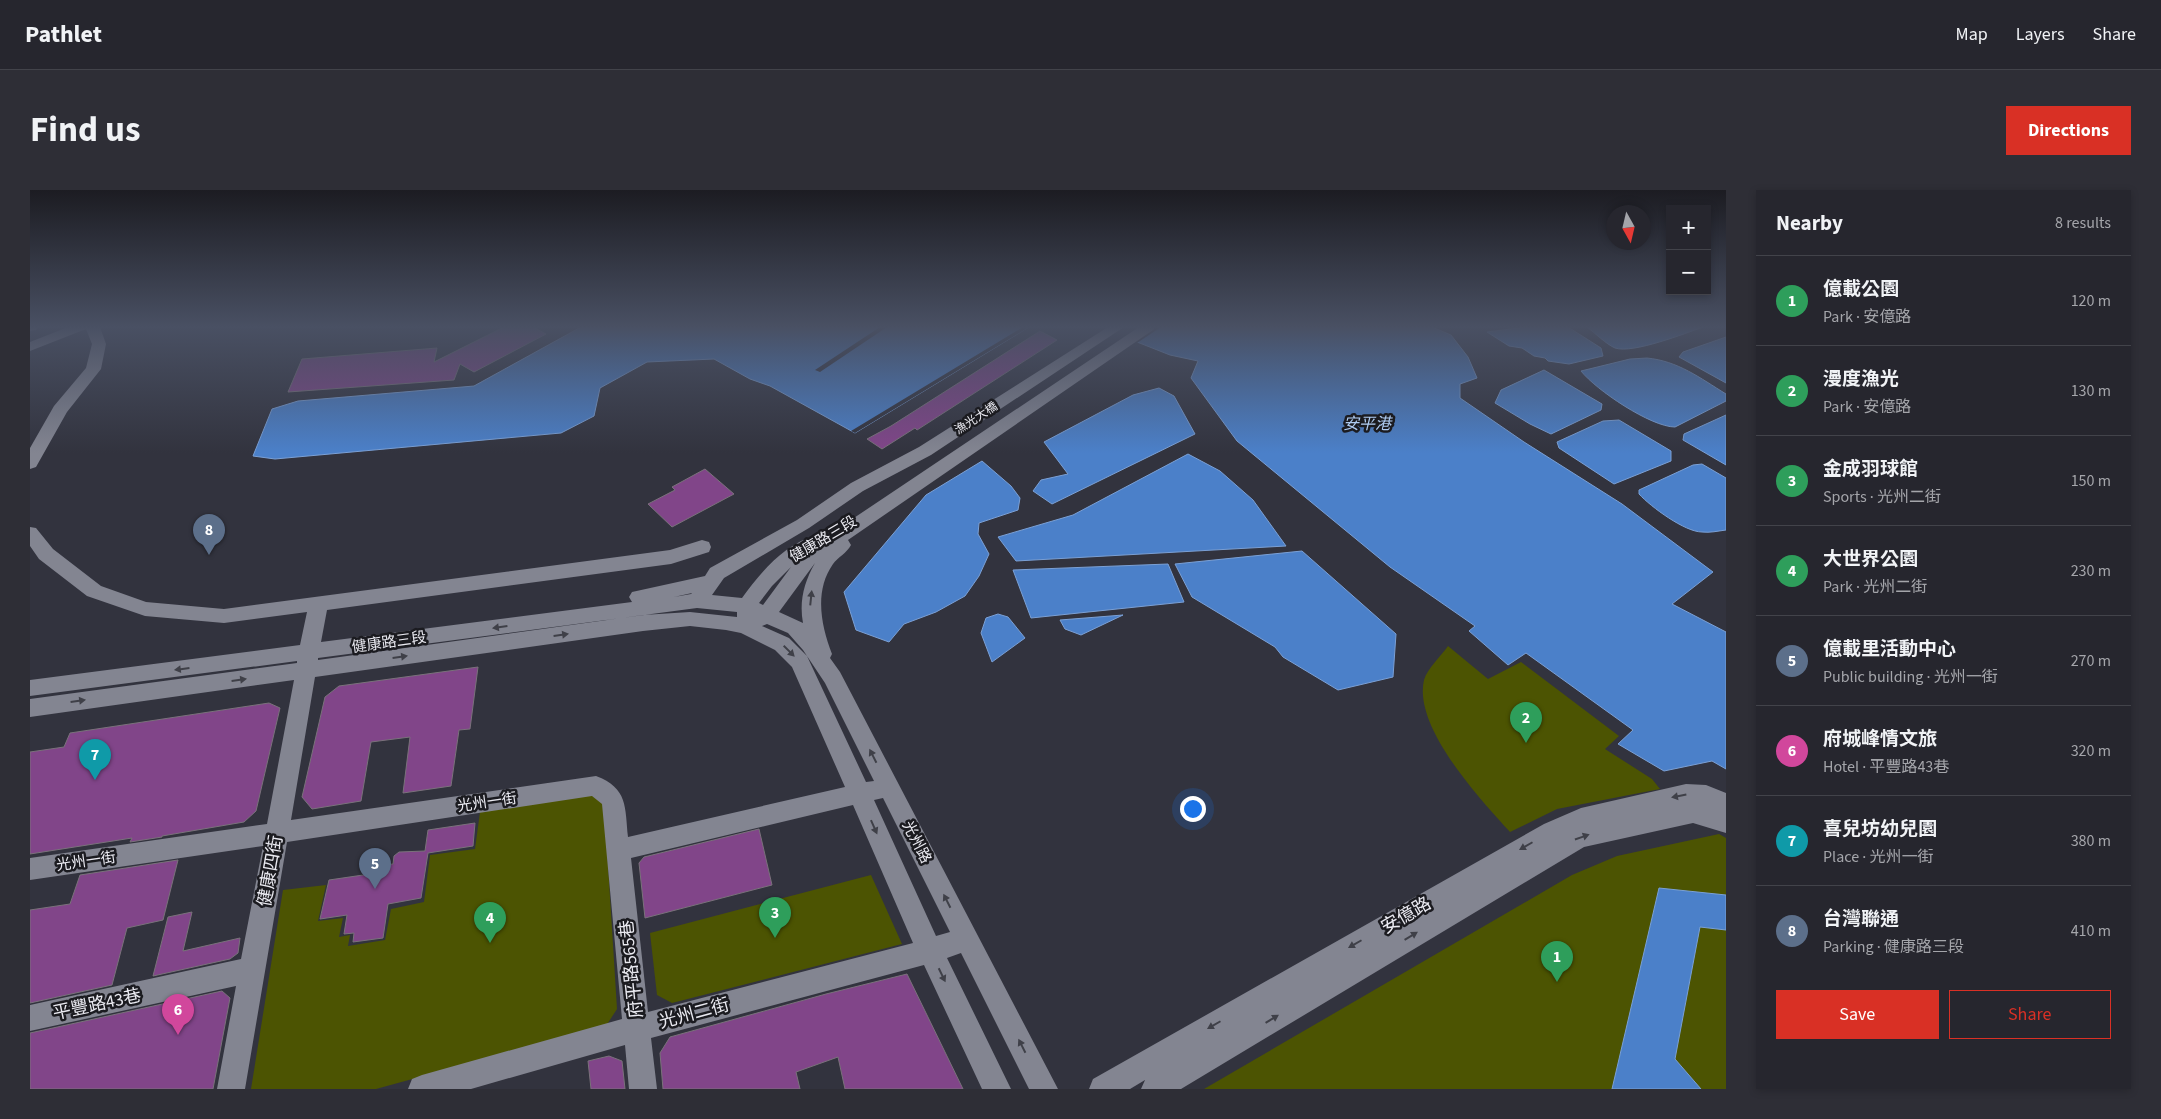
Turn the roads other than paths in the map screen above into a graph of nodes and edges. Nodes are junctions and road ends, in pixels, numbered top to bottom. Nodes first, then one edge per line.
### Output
1 (93, 369) edge
2 (1052, 369) edge
3 (1086, 369) edge
4 (989, 434) joint
5 (30, 463) edge
6 (887, 502) junction
7 (30, 533) edge
8 (702, 547) dead end
9 (710, 582) junction
10 (697, 600) junction
11 (318, 603) junction
12 (767, 614) junction
13 (747, 617) junction
14 (548, 620) junction
15 (306, 662) junction
16 (833, 678) junction
17 (30, 688) edge
18 (30, 708) edge
19 (889, 787) junction
20 (860, 795) junction
21 (1726, 804) edge
22 (1726, 822) edge
23 (276, 834) junction
24 (618, 850) junction
25 (30, 869) edge
26 (967, 939) junction
27 (930, 951) junction
28 (252, 970) junction
29 (30, 1018) edge
30 (637, 1028) junction
31 (231, 1089) edge
32 (422, 1089) edge
33 (643, 1089) edge
34 (996, 1089) edge
35 (1044, 1089) edge
36 (1103, 1089) edge
37 (1155, 1089) edge

1 - 5 street
2 - 9 street, 漁光大橋
3 - 4 street, 漁光大橋
4 - 6 street, 健康路三段
6 - 12 street, 健康路三段
6 - 13 street, 健康路三段
16 -> 6 street
7 - 11 street
8 - 11 street
9 - 10 street
9 - 14 street
10 - 13 street, 健康路三段
10 - 14 street, 健康路三段
11 - 15 street, 健康四街
12 - 13 street, 健康路三段
12 - 16 street, 光州路
15 -> 13 street, 健康路三段
13 -> 20 street
14 -> 15 street, 健康路三段
15 -> 17 street, 健康路三段
18 -> 15 street, 健康路三段
15 - 23 street, 健康四街
19 -> 16 street, 光州路
19 - 20 street
26 -> 19 street, 光州路
20 - 24 street
20 -> 27 street
21 -> 36 street, 安億路
37 -> 22 street, 安億路
23 - 24 street, 光州一街
23 - 25 street, 光州一街
23 - 28 street, 健康四街
24 - 30 street, 府平路565巷
26 - 27 street, 光州二街
35 -> 26 street, 光州路
27 - 30 street, 光州二街
27 -> 34 street
28 - 29 street, 平豐路43巷
28 - 31 street, 健康四街
30 - 32 street, 光州二街
30 - 33 street, 府平路565巷

